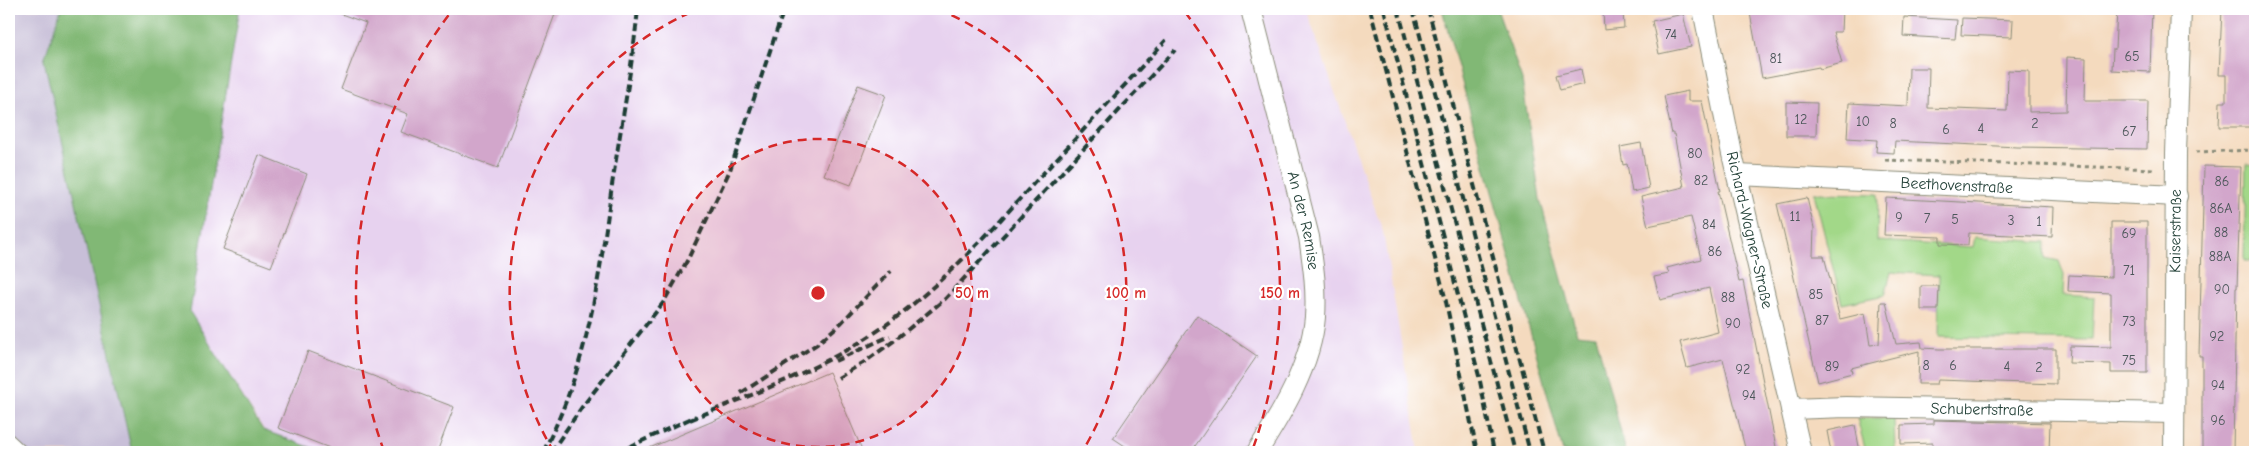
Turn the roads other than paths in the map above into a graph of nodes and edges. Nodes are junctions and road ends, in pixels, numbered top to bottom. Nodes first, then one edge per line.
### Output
1 (1251, 9) edge
2 (1703, 9) edge
3 (2181, 9) edge
4 (1737, 175) junction
5 (2176, 196) junction
6 (1791, 409) junction
7 (2174, 413) junction
8 (9, 439) edge
9 (23, 452) edge
10 (1257, 452) edge
11 (1801, 452) edge
12 (2174, 452) edge

1 - 10 street, An der Remise
2 - 4 street, Richard-Wagner-Straße
3 - 5 street, Kaiserstraße
4 - 5 street, Beethovenstraße
4 - 6 street, Richard-Wagner-Straße
5 - 7 street, Kaiserstraße
6 - 7 street, Schubertstraße
6 - 11 street, Richard-Wagner-Straße
7 - 12 street, Kaiserstraße
8 - 9 lane

